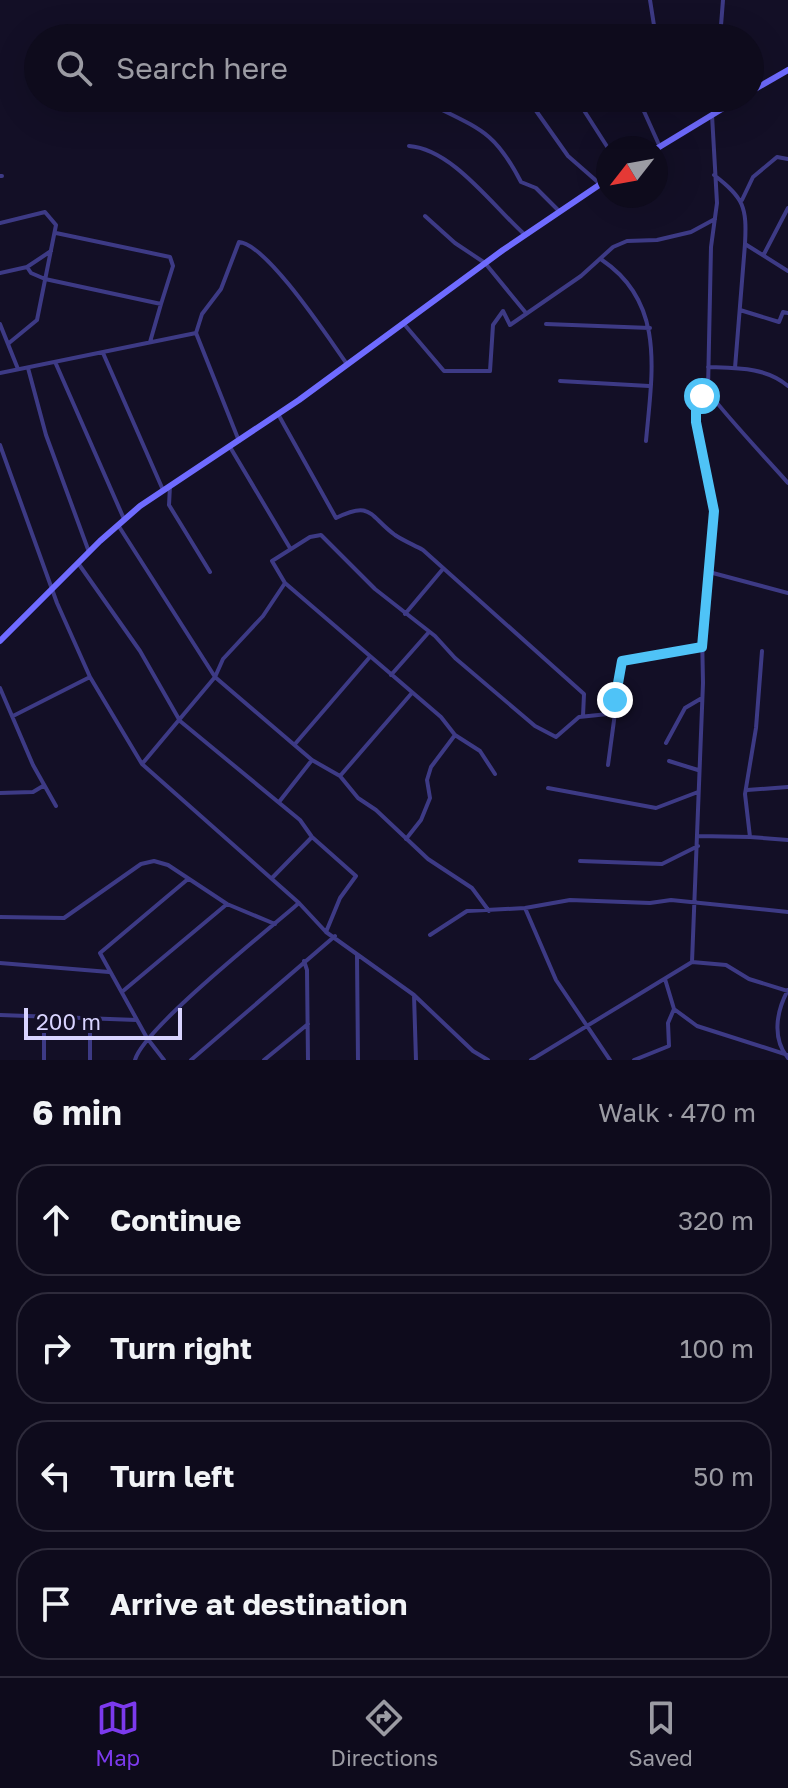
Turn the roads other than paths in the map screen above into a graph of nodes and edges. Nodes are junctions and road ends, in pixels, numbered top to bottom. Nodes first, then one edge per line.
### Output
1 (650, 0) edge
2 (723, 0) edge
3 (654, 24) edge
4 (722, 24) edge
5 (788, 70) edge
6 (764, 84) edge
7 (447, 112) edge
8 (537, 112) edge
9 (585, 112) edge
10 (644, 112) edge
11 (716, 112) edge
12 (713, 114) junction
13 (600, 136) edge
14 (653, 136) edge
15 (668, 142) edge
16 (409, 146) dead end
17 (788, 159) edge
18 (713, 175) junction
19 (596, 180) edge
20 (596, 186) edge
21 (742, 200) junction
22 (788, 208) edge
23 (558, 210) junction
24 (425, 216) dead end
25 (715, 219) junction
26 (0, 223) edge
27 (56, 233) junction
28 (524, 234) junction
29 (745, 244) junction
30 (53, 250) junction
31 (764, 254) junction
32 (602, 260) junction
33 (485, 263) junction
34 (27, 267) junction
35 (788, 271) edge
36 (0, 273) edge
37 (45, 279) junction
38 (161, 304) junction
39 (740, 310) junction
40 (526, 313) junction
41 (788, 313) edge
42 (0, 324) edge
43 (404, 324) junction
44 (546, 324) dead end
45 (650, 328) junction
46 (196, 333) junction
47 (150, 342) junction
48 (9, 343) junction
49 (103, 353) junction
50 (55, 363) junction
51 (347, 364) junction
52 (28, 367) junction
53 (708, 367) junction
54 (735, 368) junction
55 (18, 369) junction
56 (0, 373) edge
57 (560, 381) dead end
58 (649, 386) junction
59 (788, 386) edge
60 (708, 390) junction
61 (278, 414) junction
62 (239, 441) junction
63 (646, 441) dead end
64 (0, 445) edge
65 (229, 447) junction
66 (788, 483) edge
67 (167, 488) junction
68 (124, 519) junction
69 (118, 525) junction
70 (290, 548) junction
71 (89, 552) junction
72 (78, 563) junction
73 (442, 569) junction
74 (210, 572) dead end
75 (709, 572) junction
76 (285, 583) junction
77 (52, 589) junction
78 (788, 593) edge
79 (405, 614) junction
80 (429, 632) junction
81 (0, 641) edge
82 (702, 647) junction
83 (762, 651) dead end
84 (370, 657) junction
85 (391, 675) junction
86 (90, 677) junction
87 (215, 677) junction
88 (0, 688) edge
89 (411, 694) junction
90 (702, 698) junction
91 (614, 710) junction
92 (12, 716) junction
93 (583, 716) junction
94 (180, 721) junction
95 (455, 735) junction
96 (666, 743) dead end
97 (295, 744) junction
98 (312, 760) junction
99 (669, 761) dead end
100 (142, 764) junction
101 (608, 765) dead end
102 (698, 770) junction
103 (495, 774) dead end
104 (340, 776) junction
105 (44, 785) junction
106 (788, 787) edge
107 (548, 788) dead end
108 (745, 790) junction
109 (698, 792) junction
110 (0, 793) edge
111 (279, 802) junction
112 (56, 806) dead end
113 (698, 836) junction
114 (312, 837) junction
115 (750, 837) junction
116 (406, 839) junction
117 (788, 840) edge
118 (698, 846) junction
119 (580, 861) dead end
120 (272, 878) junction
121 (188, 879) junction
122 (299, 903) junction
123 (696, 903) junction
124 (227, 904) junction
125 (525, 908) junction
126 (489, 911) junction
127 (788, 912) edge
128 (0, 917) edge
129 (275, 924) junction
130 (326, 932) junction
131 (430, 935) dead end
132 (335, 936) junction
133 (357, 955) junction
134 (304, 961) junction
135 (692, 962) junction
136 (0, 963) edge
137 (111, 972) junction
138 (665, 979) junction
139 (123, 991) junction
140 (788, 991) edge
141 (414, 995) junction
142 (674, 1009) junction
143 (0, 1015) edge
144 (44, 1018) junction
145 (90, 1020) junction
146 (137, 1020) junction
147 (308, 1024) junction
148 (587, 1025) junction
149 (147, 1038) junction
150 (473, 1051) junction
151 (787, 1056) edge
152 (44, 1060) edge
153 (90, 1060) edge
154 (135, 1060) edge
155 (164, 1060) edge
156 (191, 1060) edge
157 (266, 1060) edge
158 (308, 1060) edge
159 (358, 1060) edge
160 (416, 1060) edge
161 (472, 1060) edge
162 (488, 1060) edge
163 (531, 1060) edge
164 (610, 1060) edge
165 (634, 1060) edge

1 - 3 street
2 - 4 street
5 - 6 street
7 - 23 street
8 - 19 street
9 - 13 street
10 - 14 street
11 - 12 street
12 - 15 street
12 - 18 street
16 - 28 street
17 - 21 street
18 - 21 street
18 - 25 street
20 - 23 street
21 - 29 street
22 - 31 street
23 - 28 street
24 - 33 street
25 - 32 street
25 - 53 street
26 - 27 street
27 - 30 street
27 - 38 street
28 - 33 street
29 - 31 street
29 - 39 street
30 - 34 street
30 - 37 street
31 - 35 street
32 - 40 street
32 - 45 street
33 - 40 street
33 - 43 street
34 - 36 street
34 - 37 street
37 - 38 street
37 - 48 street
38 - 47 street
39 - 41 street
39 - 54 street
40 - 43 street
42 - 48 street
43 - 51 street
44 - 45 street
45 - 58 street
46 - 47 street
46 - 51 street
46 - 62 street
47 - 49 street
48 - 55 street
49 - 50 street
49 - 67 street
50 - 52 street
50 - 68 street
51 - 61 street
52 - 55 street
52 - 71 street
53 - 54 street
53 - 60 street
54 - 59 street
55 - 56 street
57 - 58 street
58 - 63 street
60 - 66 street
60 - 75 street
61 - 62 street
61 - 73 street
62 - 65 street
64 - 77 street
65 - 67 street
65 - 70 street
67 - 68 street
67 - 74 street
68 - 69 street
69 - 71 street
69 - 87 street
70 - 76 street
70 - 79 street
71 - 72 street
72 - 77 street
72 - 94 street
73 - 79 street
73 - 93 street
75 - 78 street
75 - 82 street
76 - 84 street
76 - 87 street
77 - 81 street
77 - 86 street
79 - 80 street
80 - 85 street
80 - 93 street
82 - 90 street
82 - 91 street
83 - 108 street
84 - 85 street
84 - 97 street
85 - 89 street
86 - 92 street
86 - 100 street
87 - 94 street
87 - 97 street
88 - 92 street
89 - 95 street
89 - 104 street
90 - 96 street
90 - 102 street
91 - 93 street
91 - 101 street
92 - 105 street
94 - 100 street
94 - 111 street
95 - 103 street
95 - 116 street
97 - 98 street
98 - 104 street
98 - 111 street
99 - 102 street
100 - 120 street
102 - 109 street
104 - 116 street
105 - 110 street
105 - 112 street
106 - 108 street
107 - 109 street
108 - 115 street
109 - 113 street
111 - 114 street
113 - 115 street
113 - 118 street
114 - 120 street
114 - 130 street
115 - 117 street
116 - 126 street
118 - 119 street
118 - 123 street
120 - 122 street
121 - 124 street
121 - 128 street
121 - 137 street
122 - 129 street
122 - 130 street
123 - 125 street
123 - 127 street
123 - 135 street
124 - 129 street
124 - 139 street
125 - 126 street
125 - 148 street
126 - 131 street
129 - 149 street
130 - 132 street
132 - 133 street
132 - 134 street
133 - 141 street
133 - 159 street
134 - 147 street
134 - 156 street
135 - 138 street
135 - 140 street
136 - 137 street
137 - 139 street
138 - 142 street
138 - 148 street
139 - 146 street
140 - 151 street
141 - 150 street
141 - 160 street
142 - 151 street
142 - 165 street
143 - 144 street
144 - 145 street
144 - 152 street
145 - 146 street
145 - 153 street
146 - 149 street
147 - 157 street
147 - 158 street
148 - 163 street
148 - 164 street
149 - 154 street
149 - 155 street
150 - 161 street
150 - 162 street

